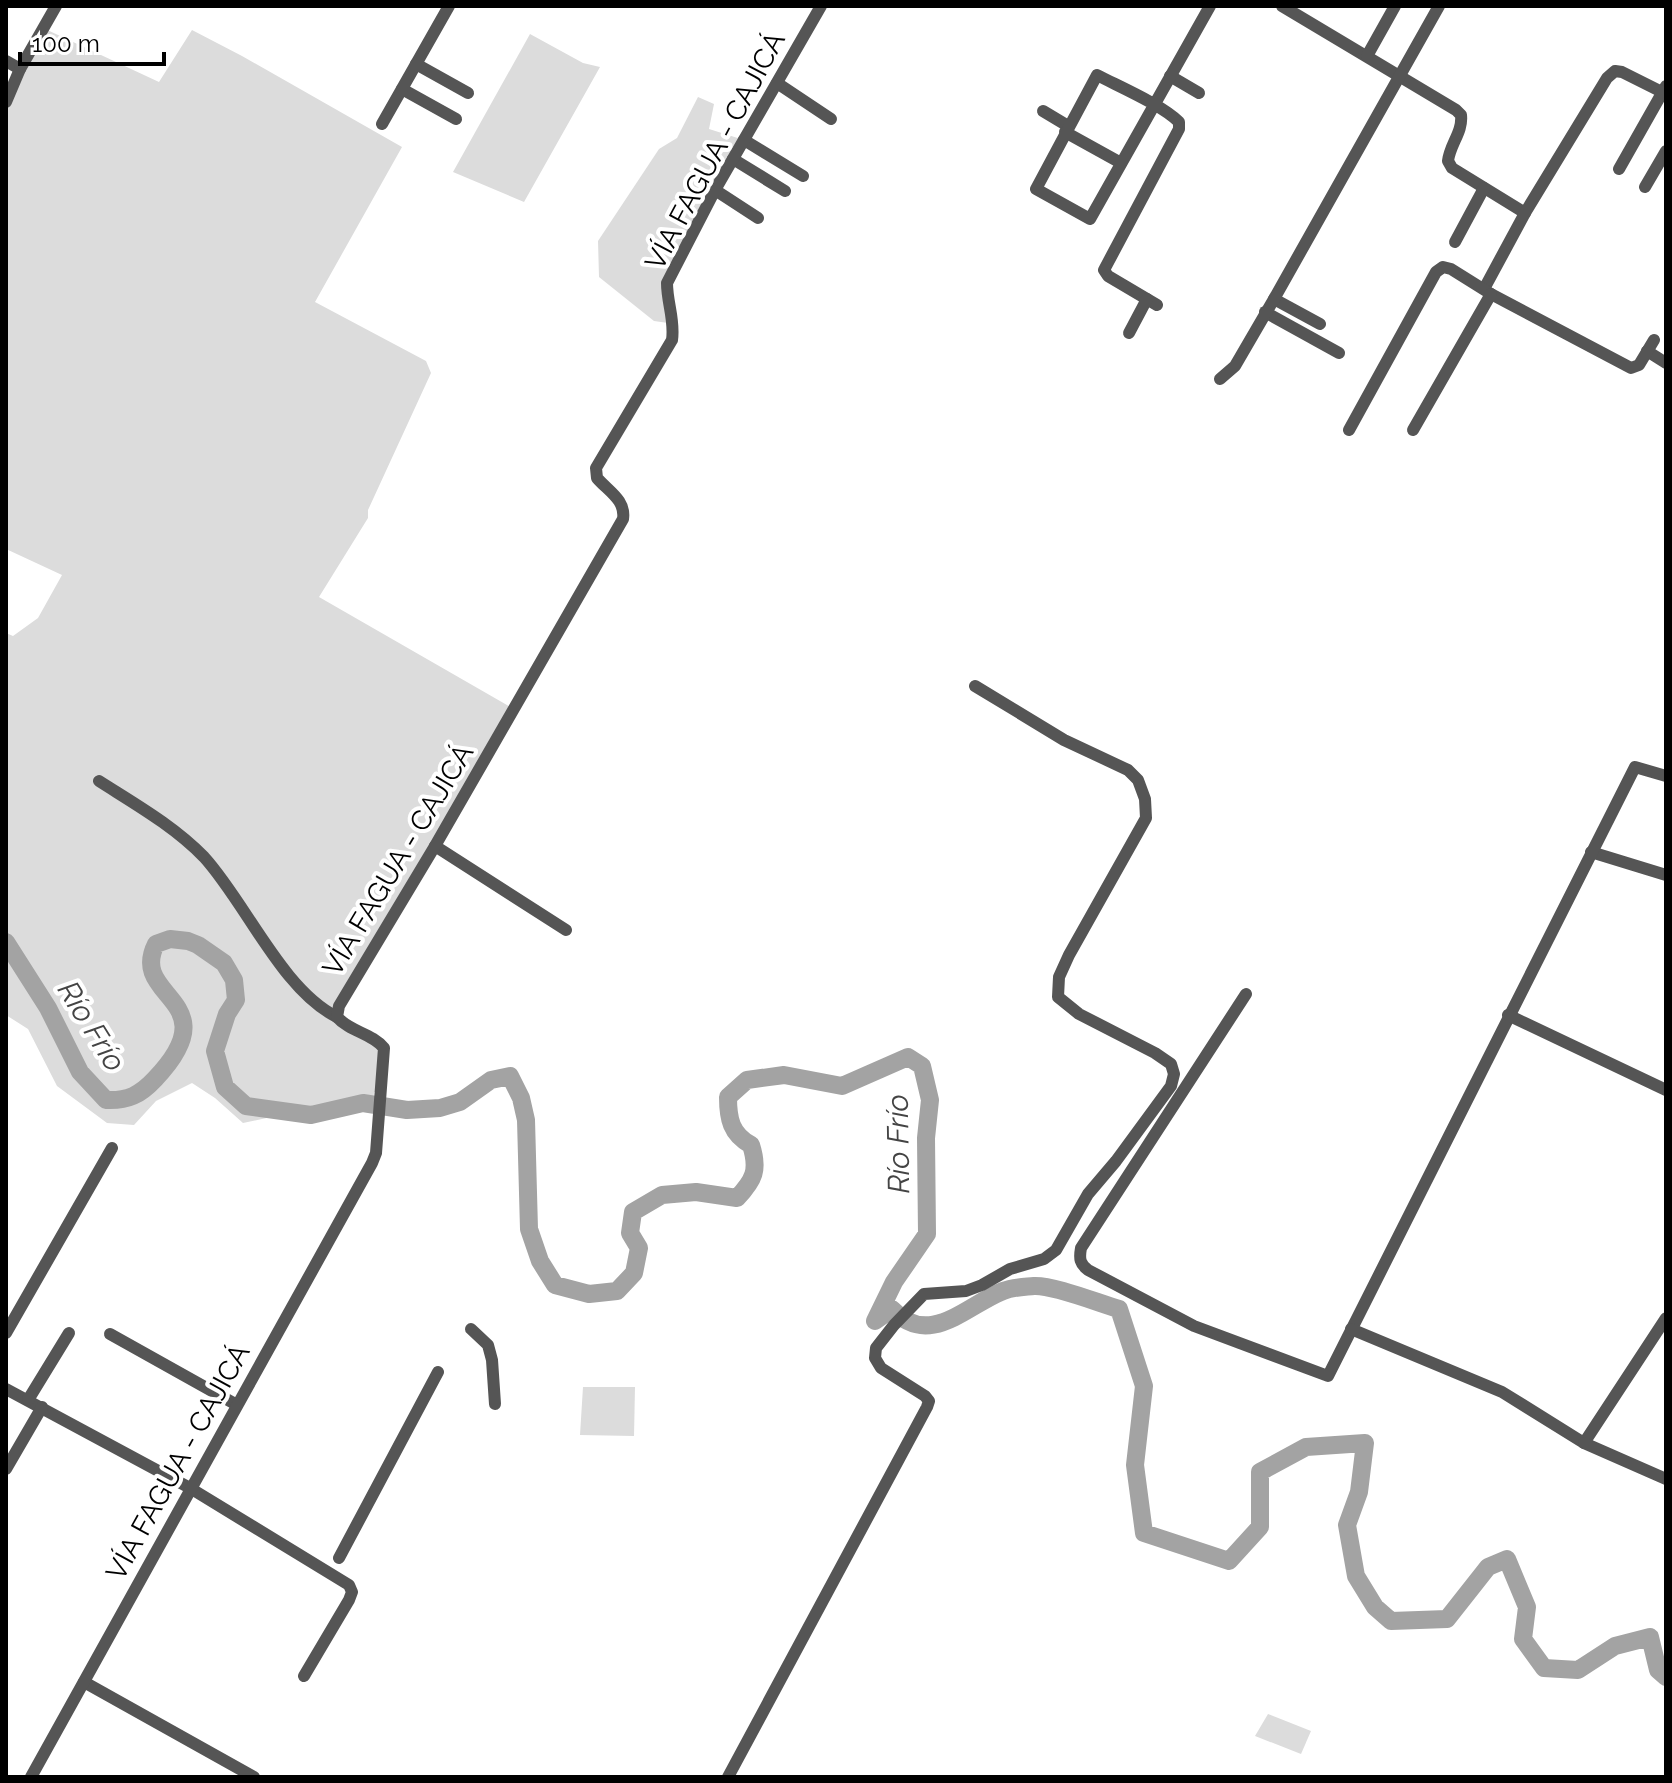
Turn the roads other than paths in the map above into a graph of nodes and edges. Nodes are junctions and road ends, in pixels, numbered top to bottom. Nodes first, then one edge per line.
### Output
1 (56, 6) edge
2 (449, 6) edge
3 (821, 6) edge
4 (1210, 6) edge
5 (1282, 6) edge
6 (1395, 6) edge
7 (1439, 6) edge
8 (1367, 56) junction
9 (6, 61) edge
10 (416, 64) junction
11 (20, 69) junction
12 (1399, 75) junction
13 (1170, 76) junction
14 (777, 83) junction
15 (402, 89) junction
16 (1665, 91) edge
17 (468, 93) dead end
18 (1199, 93) dead end
19 (6, 102) edge
20 (1152, 105) junction
21 (1043, 111) dead end
22 (456, 119) dead end
23 (831, 119) dead end
24 (382, 124) dead end
25 (1067, 129) junction
26 (744, 140) junction
27 (1666, 151) edge
28 (733, 159) junction
29 (1121, 163) junction
30 (1619, 169) dead end
31 (803, 176) dead end
32 (1645, 187) dead end
33 (1484, 188) junction
34 (715, 190) junction
35 (785, 191) dead end
36 (1525, 213) junction
37 (758, 218) dead end
38 (1455, 242) dead end
39 (1488, 291) junction
40 (1274, 299) junction
41 (1265, 312) junction
42 (1320, 324) dead end
43 (1129, 333) dead end
44 (1339, 353) dead end
45 (1666, 363) edge
46 (1220, 379) dead end
47 (1349, 430) dead end
48 (1413, 430) dead end
49 (975, 686) dead end
50 (1666, 776) edge
51 (99, 781) dead end
52 (435, 846) junction
53 (1591, 852) junction
54 (1666, 875) edge
55 (566, 930) dead end
56 (1246, 994) dead end
57 (1508, 1015) junction
58 (337, 1017) junction
59 (1666, 1090) edge
60 (112, 1148) dead end
61 (1666, 1318) edge
62 (471, 1329) dead end
63 (1351, 1329) junction
64 (6, 1333) edge
65 (69, 1333) dead end
66 (110, 1334) dead end
67 (438, 1372) dead end
68 (6, 1389) edge
69 (28, 1400) junction
70 (495, 1404) dead end
71 (237, 1405) junction
72 (42, 1407) junction
73 (1584, 1443) junction
74 (6, 1469) edge
75 (1666, 1479) edge
76 (190, 1488) junction
77 (339, 1558) dead end
78 (120, 1616) junction
79 (134, 1622) dead end
80 (304, 1676) dead end
81 (84, 1682) junction
82 (31, 1777) edge
83 (254, 1777) edge
84 (728, 1777) edge

1 - 11 street
2 - 10 street
3 - 14 street, VÍA FAGUA - CAJICÁ
4 - 13 street
5 - 8 street
6 - 8 street
7 - 12 street
8 - 12 street
9 - 11 street
10 - 15 street
10 - 17 street
11 - 19 street
12 - 33 street
12 - 40 street
13 - 18 street
13 - 20 street
14 - 23 street
14 - 26 street, VÍA FAGUA - CAJICÁ
15 - 22 street
15 - 24 street
16 - 30 street
16 - 36 street
20 - 25 street
20 - 29 street
20 - 43 street
21 - 25 street
25 - 29 street
25 - 29 street
26 - 28 street, VÍA FAGUA - CAJICÁ
26 - 31 street
27 - 32 street
28 - 34 street, VÍA FAGUA - CAJICÁ
28 - 35 street
33 - 36 street
33 - 38 street
34 - 37 street
34 - 52 street, VÍA FAGUA - CAJICÁ
36 - 39 street
39 - 45 street
39 - 47 street
39 - 48 street
40 - 41 street
40 - 42 street
41 - 44 street
41 - 46 street
49 - 84 street
50 - 53 street
51 - 58 street
52 - 55 street
52 - 58 street, VÍA FAGUA - CAJICÁ
53 - 54 street
53 - 57 street
56 - 63 street
57 - 59 street
57 - 63 street
58 - 71 street, VÍA FAGUA - CAJICÁ
60 - 64 street
61 - 73 street
62 - 70 street
63 - 73 street
65 - 69 street
66 - 71 street
67 - 77 street
68 - 69 street
69 - 72 street
71 - 76 street, VÍA FAGUA - CAJICÁ
72 - 74 street
72 - 76 street
73 - 75 street
76 - 78 street, VÍA FAGUA - CAJICÁ
76 - 80 street
78 - 79 street
78 - 81 street, VÍA FAGUA - CAJICÁ
81 - 82 street, VÍA FAGUA - CAJICÁ
81 - 83 street

